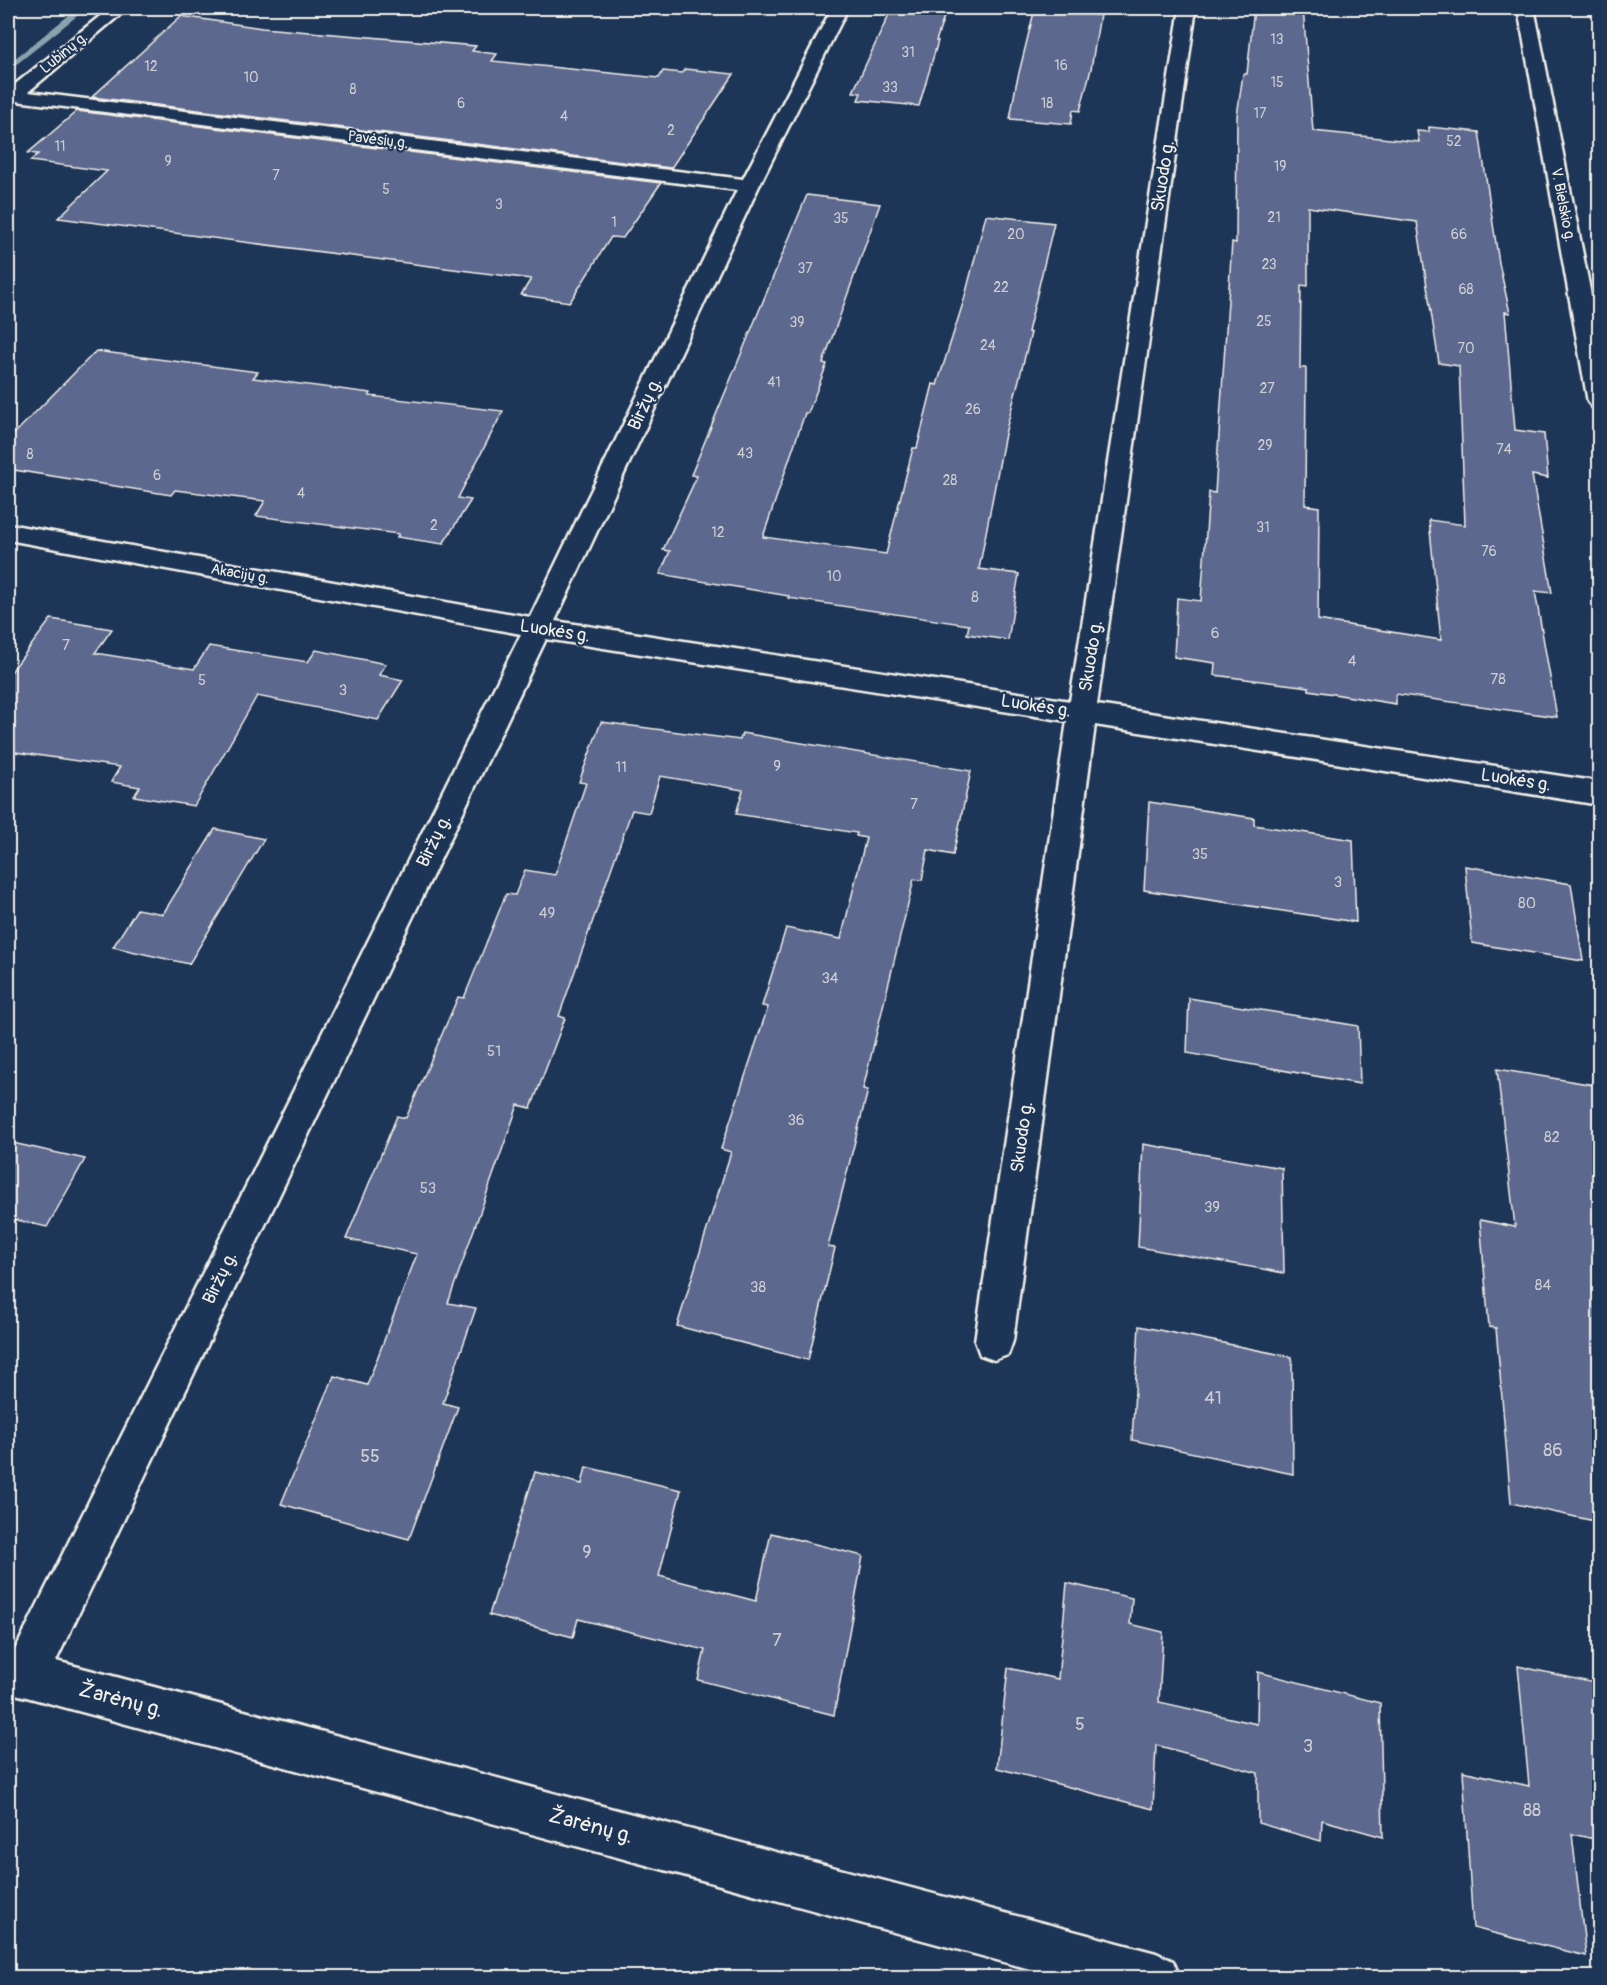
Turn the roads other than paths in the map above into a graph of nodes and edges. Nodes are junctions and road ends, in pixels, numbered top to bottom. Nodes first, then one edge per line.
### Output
1 (120, 8) edge
2 (840, 8) edge
3 (1188, 8) edge
4 (1526, 8) edge
5 (9, 96) edge
6 (749, 186) junction
7 (1599, 402) edge
8 (8, 532) edge
9 (472, 616) joint
10 (538, 628) junction
11 (1082, 713) junction
12 (1599, 794) edge
13 (993, 1341) dead end
14 (17, 1672) edge
15 (1156, 1977) edge

1 - 5 street, Lubinų g.
2 - 6 street, Biržų g.
3 - 11 street, Skuodo g.
4 - 7 street, V. Bielskio g.
5 - 6 street, Pavėsių g.
6 - 10 street, Biržų g.
8 - 9 street, Akacijų g.
9 - 10 street, Luokės g.
10 - 11 street, Luokės g.
10 - 14 street, Biržų g.
11 - 12 street, Luokės g.
11 - 13 street, Skuodo g.
14 - 15 street, Žarėnų g.

